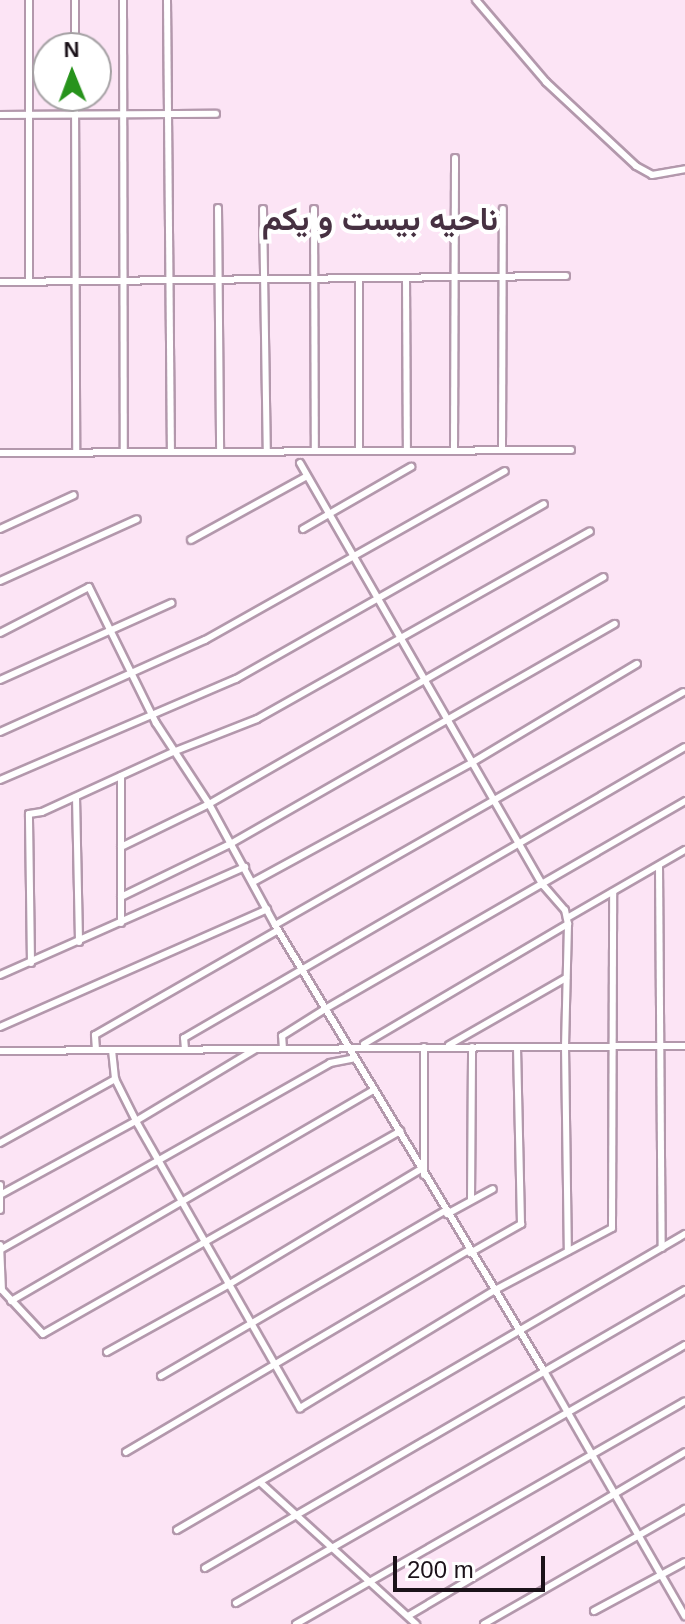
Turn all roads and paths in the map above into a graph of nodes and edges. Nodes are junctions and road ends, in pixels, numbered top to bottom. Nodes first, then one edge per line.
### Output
1 (29, 0) edge
2 (75, 0) edge
3 (123, 0) edge
4 (167, 0) edge
5 (476, 0) edge
6 (75, 32) edge
7 (123, 114) junction
8 (168, 114) junction
9 (216, 114) dead end
10 (0, 115) edge
11 (29, 115) junction
12 (75, 115) junction
13 (455, 158) dead end
14 (685, 169) edge
15 (218, 208) dead end
16 (263, 209) dead end
17 (314, 209) dead end
18 (503, 209) dead end
19 (566, 276) dead end
20 (455, 277) junction
21 (502, 277) junction
22 (359, 278) junction
23 (406, 278) junction
24 (264, 279) junction
25 (315, 279) junction
26 (170, 280) junction
27 (219, 280) junction
28 (29, 281) junction
29 (75, 281) junction
30 (124, 281) junction
31 (0, 282) edge
32 (502, 450) junction
33 (571, 450) dead end
34 (315, 451) junction
35 (359, 451) junction
36 (407, 451) junction
37 (454, 451) junction
38 (76, 452) junction
39 (124, 452) junction
40 (171, 452) junction
41 (220, 452) junction
42 (267, 452) junction
43 (0, 453) edge
44 (300, 463) dead end
45 (411, 467) dead end
46 (505, 471) dead end
47 (307, 476) junction
48 (74, 495) dead end
49 (544, 504) dead end
50 (330, 515) junction
51 (137, 519) dead end
52 (0, 529) edge
53 (303, 529) dead end
54 (590, 531) dead end
55 (191, 540) dead end
56 (353, 555) junction
57 (603, 577) dead end
58 (0, 581) edge
59 (378, 599) junction
60 (171, 603) dead end
61 (615, 624) dead end
62 (110, 630) junction
63 (0, 633) edge
64 (401, 639) junction
65 (637, 664) dead end
66 (131, 673) junction
67 (0, 680) edge
68 (426, 681) junction
69 (683, 692) edge
70 (151, 713) junction
71 (448, 720) junction
72 (0, 732) edge
73 (685, 747) edge
74 (173, 752) junction
75 (473, 762) junction
76 (121, 776) junction
77 (0, 780) edge
78 (76, 797) junction
79 (685, 801) edge
80 (495, 802) junction
81 (209, 804) junction
82 (518, 842) junction
83 (232, 843) junction
84 (121, 847) junction
85 (685, 850) edge
86 (659, 866) junction
87 (245, 867) junction
88 (253, 882) junction
89 (543, 885) junction
90 (613, 892) junction
91 (121, 897) junction
92 (267, 909) junction
93 (567, 921) junction
94 (121, 923) junction
95 (277, 927) junction
96 (79, 942) junction
97 (31, 963) junction
98 (301, 969) junction
99 (0, 975) edge
100 (566, 978) junction
101 (325, 1009) junction
102 (0, 1027) edge
103 (361, 1045) junction
104 (565, 1046) junction
105 (612, 1046) junction
106 (661, 1046) junction
107 (685, 1046) edge
108 (424, 1047) junction
109 (446, 1047) junction
110 (472, 1047) junction
111 (517, 1047) junction
112 (349, 1048) junction
113 (185, 1049) junction
114 (257, 1049) junction
115 (283, 1049) junction
116 (96, 1050) junction
117 (112, 1050) junction
118 (0, 1051) edge
119 (355, 1058) junction
120 (115, 1079) junction
121 (373, 1090) junction
122 (136, 1121) junction
123 (400, 1131) junction
124 (0, 1143) edge
125 (160, 1161) junction
126 (422, 1172) junction
127 (0, 1185) edge
128 (493, 1189) dead end
129 (0, 1195) edge
130 (181, 1200) junction
131 (471, 1200) junction
132 (0, 1210) edge
133 (446, 1212) junction
134 (685, 1234) edge
135 (205, 1243) junction
136 (662, 1248) junction
137 (0, 1251) edge
138 (568, 1251) junction
139 (470, 1252) junction
140 (228, 1285) junction
141 (495, 1290) junction
142 (685, 1290) edge
143 (11, 1301) junction
144 (250, 1324) junction
145 (518, 1330) junction
146 (685, 1345) edge
147 (107, 1352) dead end
148 (274, 1365) junction
149 (544, 1371) junction
150 (161, 1376) dead end
151 (685, 1401) edge
152 (568, 1413) junction
153 (126, 1452) dead end
154 (685, 1452) edge
155 (591, 1454) junction
156 (261, 1483) junction
157 (615, 1492) junction
158 (685, 1509) edge
159 (295, 1514) junction
160 (177, 1530) dead end
161 (639, 1538) junction
162 (333, 1548) junction
163 (685, 1562) edge
164 (205, 1568) dead end
165 (663, 1575) junction
166 (371, 1581) junction
167 (236, 1603) dead end
168 (594, 1611) dead end
169 (408, 1616) junction
170 (685, 1616) edge
171 (296, 1624) edge
172 (416, 1624) edge
173 (484, 1624) edge

1 - 11 street
2 - 6 street
3 - 7 street
4 - 8 street
5 - 14 street
7 - 8 street
7 - 12 street
7 - 30 street
8 - 9 street
8 - 26 street
10 - 11 street
11 - 12 street
11 - 28 street
12 - 29 street
13 - 20 street
15 - 27 street
16 - 24 street
17 - 25 street
18 - 21 street
19 - 21 street
20 - 21 street
20 - 23 street
20 - 37 street
21 - 32 street
22 - 23 street
22 - 25 street
22 - 35 street
23 - 36 street
24 - 25 street
24 - 27 street
24 - 42 street
25 - 34 street
26 - 27 street
26 - 30 street
26 - 40 street
27 - 41 street
28 - 29 street
28 - 31 street
29 - 30 street
29 - 38 street
30 - 39 street
32 - 33 street
32 - 37 street
34 - 35 street
34 - 42 street
35 - 36 street
36 - 37 street
38 - 39 street
38 - 43 street
39 - 40 street
40 - 41 street
41 - 42 street
44 - 47 street
45 - 50 street
46 - 56 street
47 - 50 street
47 - 55 street
48 - 52 street
49 - 59 street
50 - 53 street
50 - 56 street
51 - 58 street
54 - 64 street
56 - 59 street
56 - 66 street
57 - 68 street
59 - 64 street
59 - 70 street
60 - 62 street
61 - 71 street
62 - 63 street
62 - 66 street
62 - 67 street
64 - 68 street
64 - 74 street
65 - 75 street
66 - 70 street
66 - 72 street
68 - 71 street
68 - 81 street
69 - 80 street
70 - 74 street
70 - 77 street
71 - 75 street
71 - 83 street
73 - 82 street
74 - 76 street
74 - 81 street
75 - 80 street
75 - 88 street
76 - 78 street
76 - 84 street
78 - 96 street
78 - 97 street
79 - 89 street
80 - 82 street
80 - 95 street
81 - 83 street
81 - 84 street
82 - 89 street
82 - 98 street
83 - 87 street
83 - 91 street
84 - 91 street
85 - 86 street
86 - 90 street
86 - 106 street
87 - 88 street
87 - 94 street
88 - 92 street
89 - 93 street
89 - 101 street
90 - 93 street
90 - 105 street
91 - 94 street
92 - 95 street
92 - 102 street
93 - 100 street
93 - 103 street
94 - 96 street
95 - 98 street
95 - 116 street
96 - 97 street
97 - 99 street
98 - 101 street
98 - 113 street
100 - 104 street
100 - 109 street
101 - 112 street
101 - 115 street
103 - 108 street
103 - 112 street
104 - 105 street
104 - 111 street
104 - 138 street
105 - 106 street
105 - 138 street
106 - 107 street
106 - 136 street
108 - 109 street
108 - 126 street
109 - 110 street
110 - 111 street
110 - 131 street
111 - 139 street
112 - 115 street
112 - 119 street
113 - 114 street
113 - 117 street
114 - 115 street
114 - 122 street
116 - 117 street
116 - 118 street
117 - 120 street
119 - 121 street
119 - 125 street
120 - 122 street
120 - 124 street
121 - 123 street
121 - 130 street
122 - 125 street
122 - 129 street
123 - 126 street
123 - 135 street
125 - 130 street
125 - 137 street
126 - 133 street
126 - 140 street
127 - 129 street
128 - 131 street
129 - 132 street
130 - 135 street
130 - 143 street
131 - 133 street
133 - 139 street
133 - 144 street
134 - 136 street
135 - 140 street
135 - 143 street
136 - 145 street
137 - 143 street
138 - 141 street
139 - 141 street
139 - 148 street
140 - 144 street
140 - 147 street
141 - 145 street
141 - 148 street
142 - 149 street
144 - 148 street
144 - 150 street
145 - 149 street
145 - 156 street
146 - 152 street
148 - 153 street
149 - 152 street
149 - 159 street
151 - 155 street
152 - 155 street
152 - 162 street
154 - 157 street
155 - 157 street
155 - 166 street
156 - 159 street
156 - 160 street
157 - 161 street
157 - 169 street
158 - 161 street
159 - 162 street
159 - 164 street
161 - 165 street
161 - 173 street
162 - 166 street
162 - 167 street
163 - 165 street
165 - 168 street
165 - 170 street
166 - 169 street
166 - 171 street
169 - 172 street

